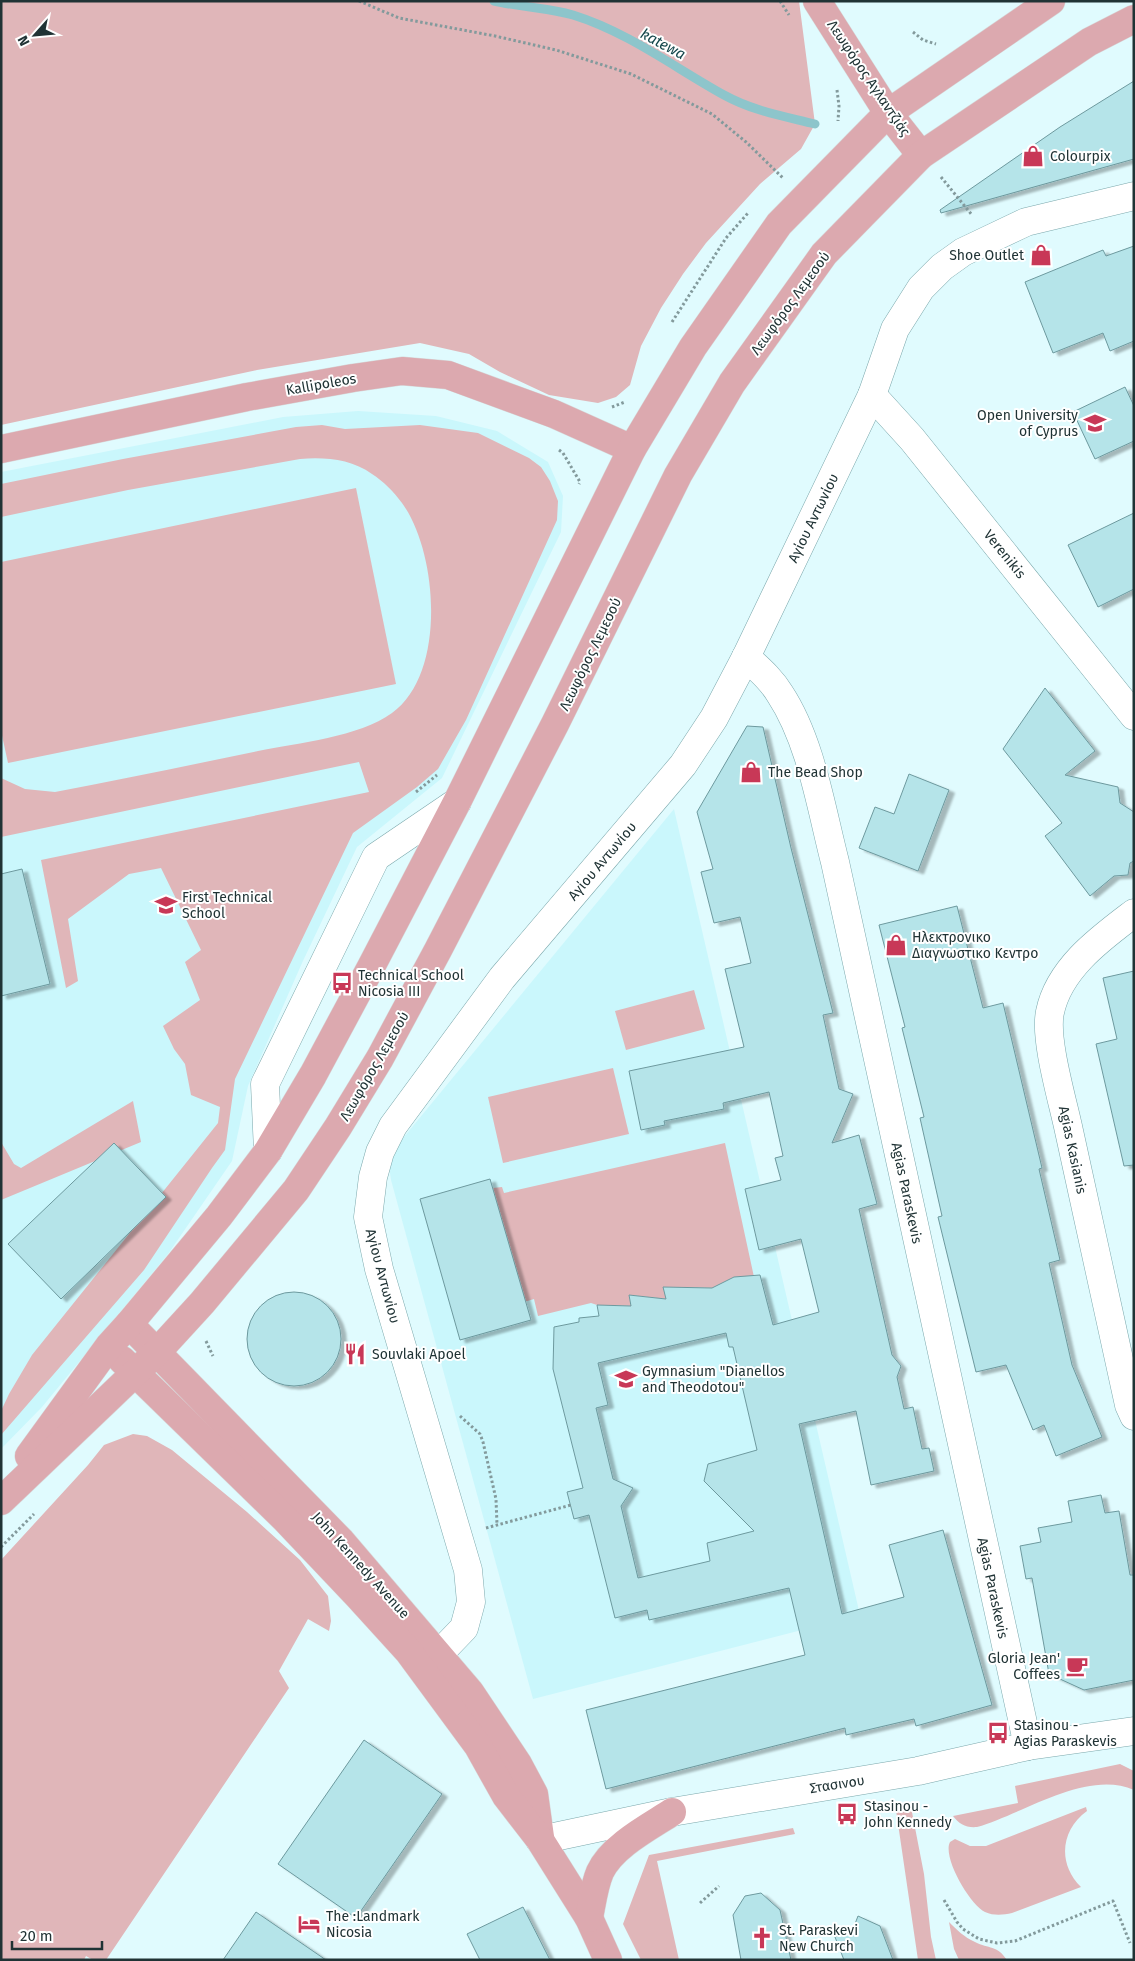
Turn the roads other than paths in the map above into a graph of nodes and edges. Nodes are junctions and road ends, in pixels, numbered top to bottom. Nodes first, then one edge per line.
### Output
1 (818, 1) edge
2 (1051, 1) edge
3 (1134, 20) edge
4 (888, 113) junction
5 (921, 154) junction
6 (1134, 196) edge
7 (872, 395) junction
8 (1, 449) edge
9 (632, 449) junction
10 (746, 658) junction
11 (1134, 716) edge
12 (456, 802) junction
13 (1134, 913) edge
14 (268, 1151) junction
15 (129, 1324) junction
16 (108, 1346) junction
17 (158, 1352) junction
18 (134, 1372) junction
19 (1134, 1416) edge
20 (1, 1496) edge
21 (1, 1501) edge
22 (439, 1654) junction
23 (1134, 1731) edge
24 (1028, 1746) junction
25 (672, 1812) junction
26 (540, 1840) junction
27 (589, 1918) junction
28 (608, 1960) edge

1 - 4 main road, Λεωφόρος Αγλαντζιάς
2 - 4 main road
3 - 5 main road, Λεωφόρος Λεμεσού
4 - 5 main road, Λεωφόρος Αγλαντζιάς
4 - 9 main road
5 - 17 main road, Λεωφόρος Λεμεσού
6 - 7 street, Αγίου Αντωνίου
7 - 10 street, Αγίου Αντωνίου
7 - 11 street, Verenikis
8 - 9 main road, Kallipoleos
9 - 12 main road
10 - 22 street, Αγίου Αντωνίου
10 - 24 street, Agias Paraskevis
12 - 14 main road
12 - 14 street
13 - 19 street, Agias Kasianis
14 - 15 main road
15 - 16 main road
15 - 17 main road, John Kennedy Avenue
16 - 18 main road, John Kennedy Avenue
16 - 20 main road
17 - 18 main road, Λεωφόρος Λεμεσού
17 - 22 main road, John Kennedy Avenue
18 - 21 main road, Λεωφόρος Λεμεσού
18 - 26 main road, John Kennedy Avenue
22 - 26 main road, John Kennedy Avenue
23 - 24 street, Στασινου
24 - 25 street, Στασινου
25 - 26 street, Στασινου
25 - 27 main road
26 - 27 main road, John Kennedy Avenue
27 - 28 main road, John Kennedy Avenue

